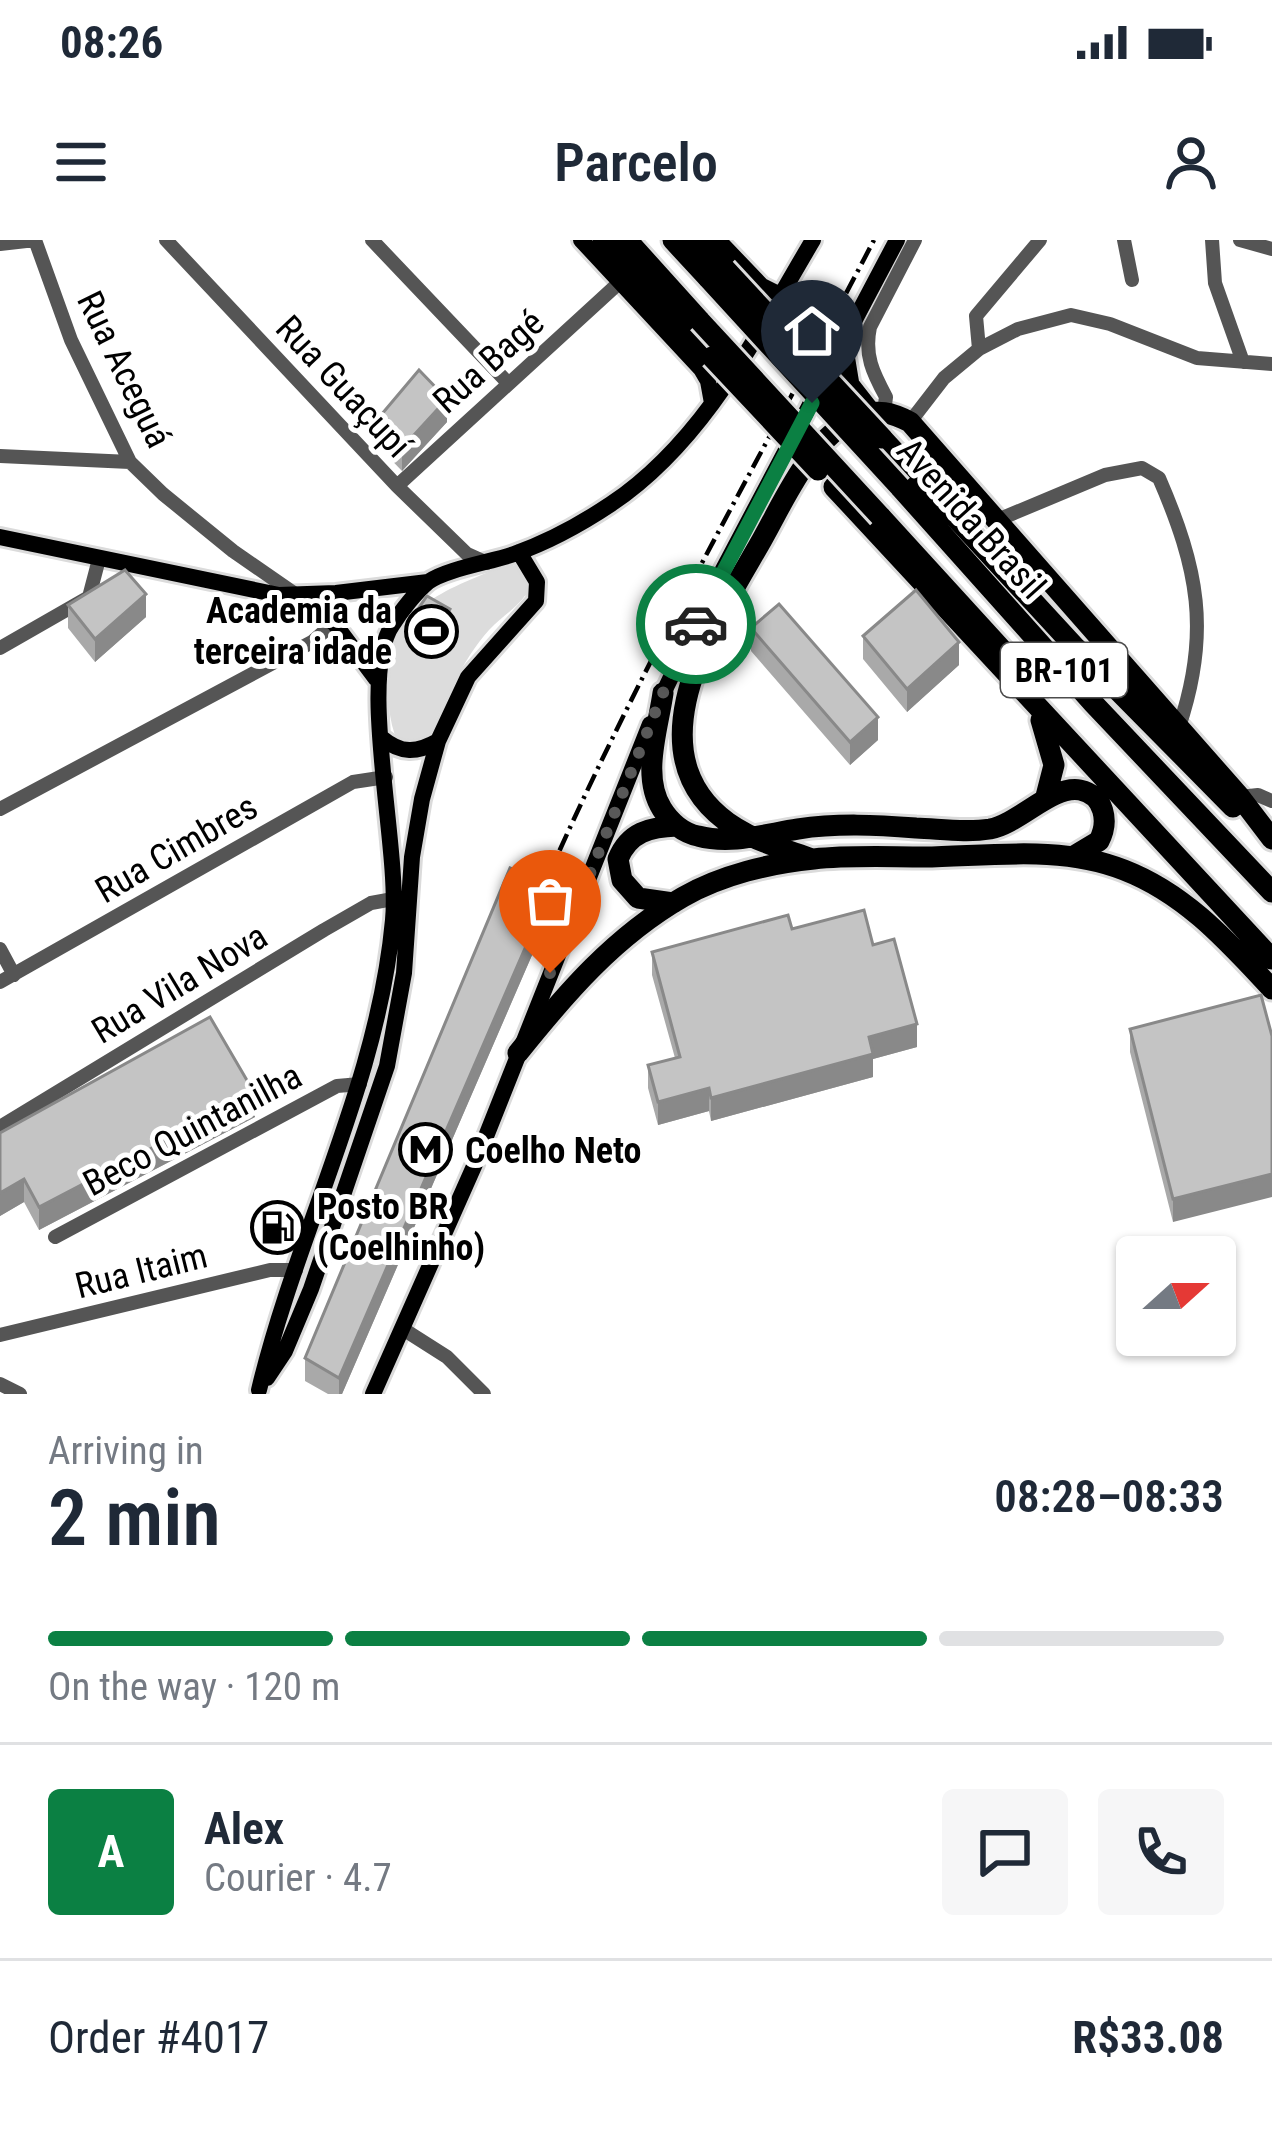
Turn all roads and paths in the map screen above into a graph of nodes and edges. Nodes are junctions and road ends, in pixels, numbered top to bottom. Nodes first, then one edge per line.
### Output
1 (35, 240) edge
2 (166, 240) edge
3 (372, 240) edge
4 (581, 240) edge
5 (602, 240) edge
6 (626, 240) edge
7 (673, 240) edge
8 (698, 240) edge
9 (718, 240) edge
10 (813, 240) edge
11 (897, 240) edge
12 (915, 240) edge
13 (1040, 240) edge
14 (1124, 240) edge
15 (1212, 240) edge
16 (1240, 240) edge
17 (0, 244) edge
18 (1272, 249) edge
19 (717, 274) junction
20 (1132, 280) dead end
21 (620, 282) junction
22 (780, 295) junction
23 (842, 343) junction
24 (979, 349) junction
25 (1243, 362) junction
26 (1272, 364) edge
27 (507, 382) junction
28 (712, 403) junction
29 (878, 412) junction
30 (910, 422) junction
31 (0, 456) edge
32 (130, 462) junction
33 (398, 486) junction
34 (995, 521) junction
35 (0, 537) edge
36 (519, 552) junction
37 (99, 560) junction
38 (487, 562) junction
39 (135, 568) junction
40 (428, 582) junction
41 (298, 596) junction
42 (89, 597) junction
43 (334, 623) junction
44 (0, 648) edge
45 (376, 679) junction
46 (663, 693) junction
47 (1037, 709) junction
48 (1179, 727) junction
49 (382, 738) junction
50 (437, 741) junction
51 (386, 777) junction
52 (1240, 797) junction
53 (1045, 800) junction
54 (1272, 801) edge
55 (0, 809) edge
56 (677, 826) junction
57 (754, 837) junction
58 (1272, 842) edge
59 (1233, 850) junction
60 (1073, 856) junction
61 (812, 859) junction
62 (1272, 880) edge
63 (1272, 892) edge
64 (393, 898) junction
65 (674, 903) junction
66 (1272, 940) edge
67 (0, 950) edge
68 (1272, 959) edge
69 (7, 978) edge
70 (1272, 989) edge
71 (518, 1053) junction
72 (360, 1084) junction
73 (0, 1127) edge
74 (55, 1237) dead end
75 (296, 1270) junction
76 (403, 1329) junction
77 (0, 1335) edge
78 (0, 1384) edge
79 (258, 1392) edge
80 (20, 1394) edge
81 (373, 1394) edge
82 (484, 1394) edge

1 - 17 street
1 - 32 street, Rua Aceguá
2 - 33 street, Rua Guaçupí
3 - 27 street
4 - 21 main road
5 - 47 highway, bridge
6 - 66 highway, Avenida Brasil / BR-101, bridge
7 - 19 highway, Avenida Brasil / BR-101
8 - 19 highway, Avenida Brasil
9 - 22 main road
10 - 22 main road
11 - 23 main road
12 - 29 street
13 - 24 street
14 - 20 street
15 - 25 street
16 - 18 street
19 - 58 highway, Avenida Brasil, bridge
19 - 59 highway, Avenida Brasil / BR-101, bridge
21 - 27 street, Rua Bagé
21 - 28 main road
22 - 28 main road
23 - 29 highway
23 - 46 main road
24 - 25 street
24 - 30 street
25 - 26 street
27 - 33 street, Rua Bagé
28 - 36 main road
29 - 30 highway
29 - 57 highway
30 - 34 highway, Avenida Brasil
31 - 32 street
32 - 41 street, Rua Aceguá
33 - 38 street, Rua Guaçupí
34 - 48 highway, Avenida Brasil
34 - 48 street
35 - 37 main road
36 - 38 main road
36 - 50 main road
37 - 39 main road
37 - 42 street
38 - 40 main road
39 - 41 main road
39 - 42 main road
40 - 41 main road
40 - 45 main road
41 - 43 main road
42 - 44 street
43 - 45 main road
43 - 55 street
45 - 49 main road
46 - 56 highway
46 - 71 main road
47 - 53 highway
47 - 68 highway
48 - 52 highway, Avenida Brasil
49 - 50 main road
49 - 51 main road
50 - 79 main road
51 - 64 main road
51 - 69 street, Rua Cimbres
52 - 54 street
52 - 58 highway, Avenida Brasil
53 - 57 highway
53 - 60 highway
56 - 57 highway
56 - 65 highway
57 - 61 highway
59 - 62 highway
59 - 63 highway, Avenida Brasil / BR-101
60 - 61 highway
60 - 70 highway
61 - 65 highway
64 - 72 main road
64 - 73 street, Rua Vila Nova
65 - 71 highway
67 - 69 street
71 - 76 main road
72 - 74 street, Beco Quintanilha
72 - 75 main road
75 - 77 street, Rua Itaim
75 - 79 main road
76 - 81 main road
76 - 82 street
78 - 80 street

